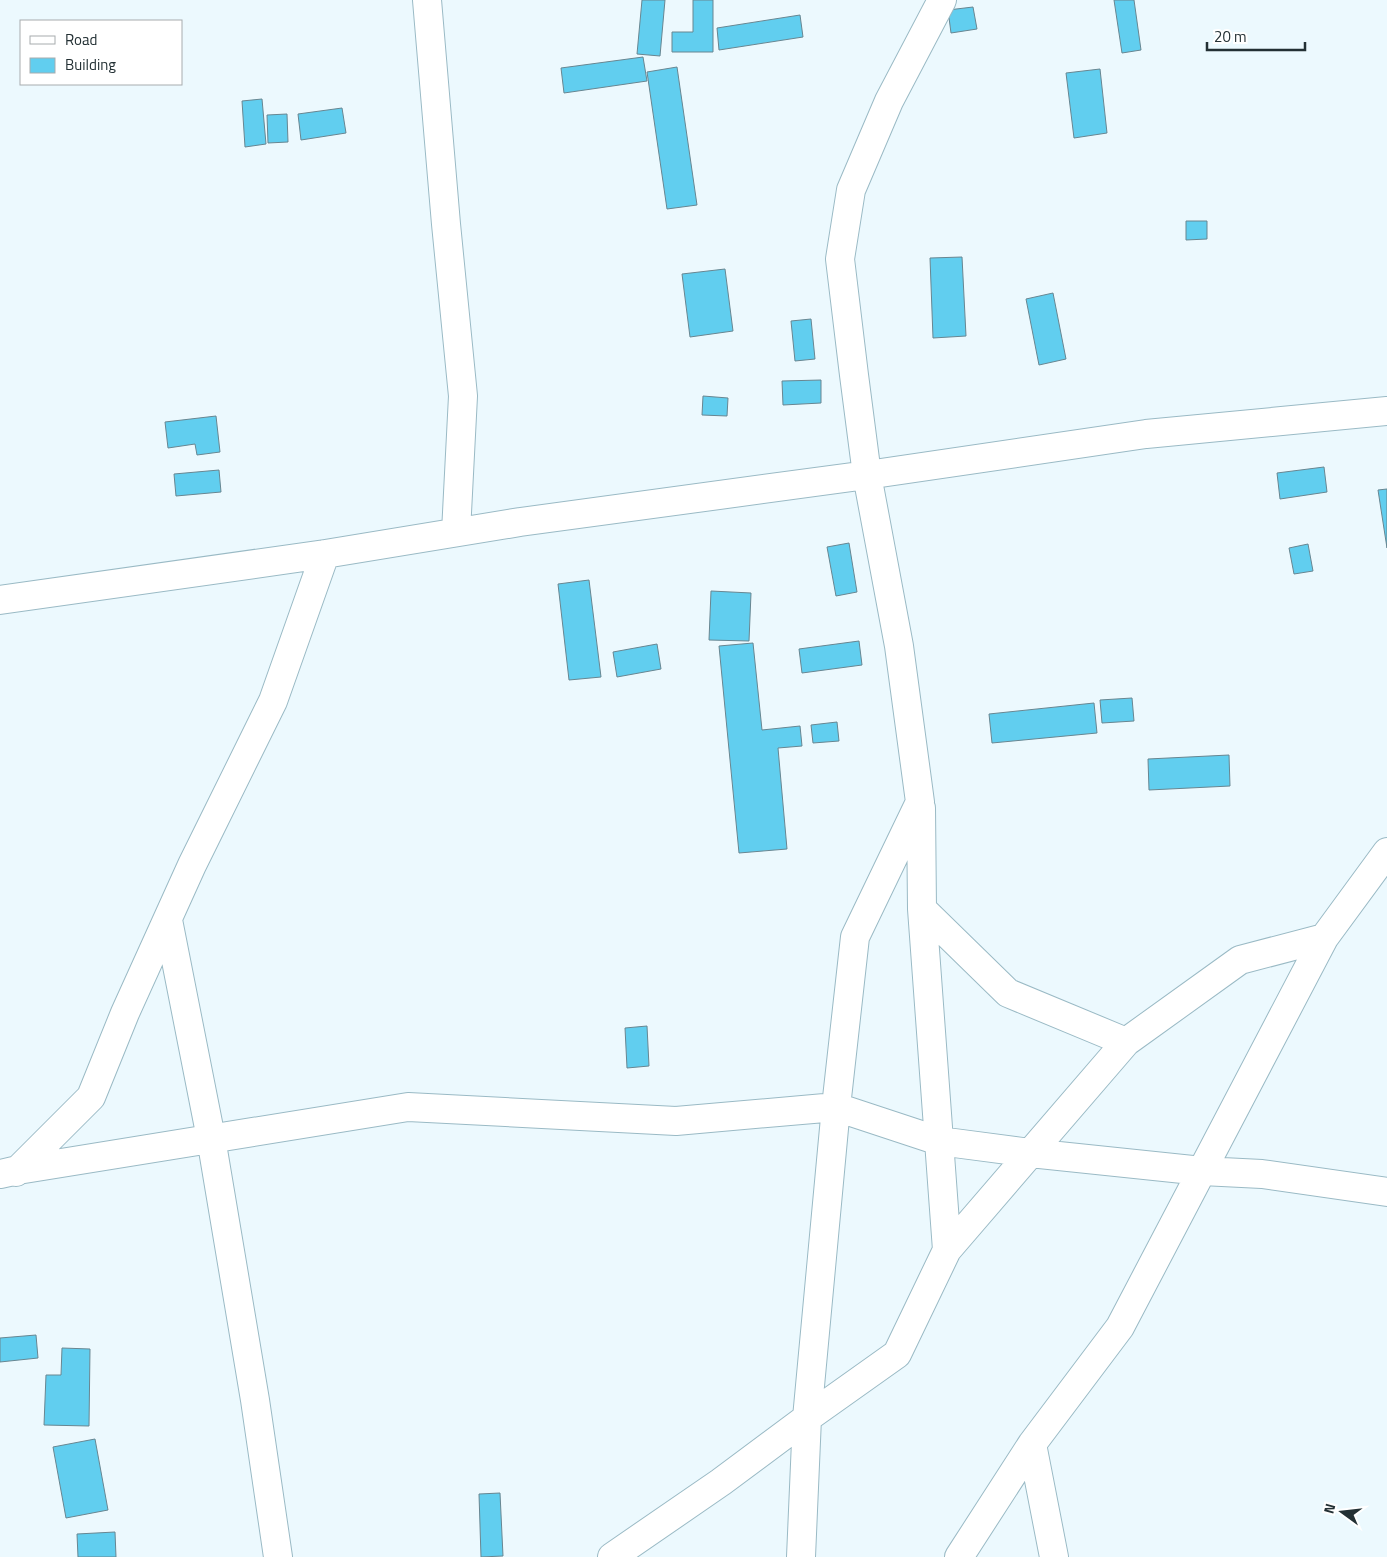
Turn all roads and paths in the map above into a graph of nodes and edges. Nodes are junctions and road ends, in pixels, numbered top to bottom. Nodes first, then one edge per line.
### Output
1 (427, 0) edge
2 (942, 0) edge
3 (1387, 411) edge
4 (868, 475) junction
5 (456, 532) junction
6 (324, 554) junction
7 (0, 600) edge
8 (920, 802) junction
9 (1387, 852) edge
10 (922, 909) junction
11 (168, 920) junction
12 (1324, 938) junction
13 (1126, 1042) junction
14 (836, 1107) junction
15 (211, 1138) junction
16 (939, 1141) junction
17 (1030, 1153) junction
18 (1202, 1170) junction
19 (9, 1172) edge
20 (0, 1190) edge
21 (1387, 1192) edge
22 (947, 1250) junction
23 (807, 1418) junction
24 (1032, 1444) junction
25 (278, 1557) edge
26 (612, 1557) edge
27 (801, 1557) edge
28 (959, 1557) edge
29 (1054, 1557) edge

1 - 5 street
2 - 4 street
3 - 4 street
4 - 5 street
4 - 8 street
5 - 6 street
6 - 7 street
6 - 11 street
8 - 10 street
8 - 14 street
9 - 12 street
10 - 13 street
10 - 16 street
11 - 15 street
11 - 19 street
12 - 13 street
12 - 18 street
13 - 17 street
14 - 15 street
14 - 16 street
14 - 23 street
15 - 19 street
15 - 25 street
16 - 17 street
16 - 22 street
17 - 18 street
17 - 22 street
18 - 21 street
18 - 24 street
19 - 20 street
22 - 23 street
23 - 26 street
23 - 27 street
24 - 28 street
24 - 29 street

